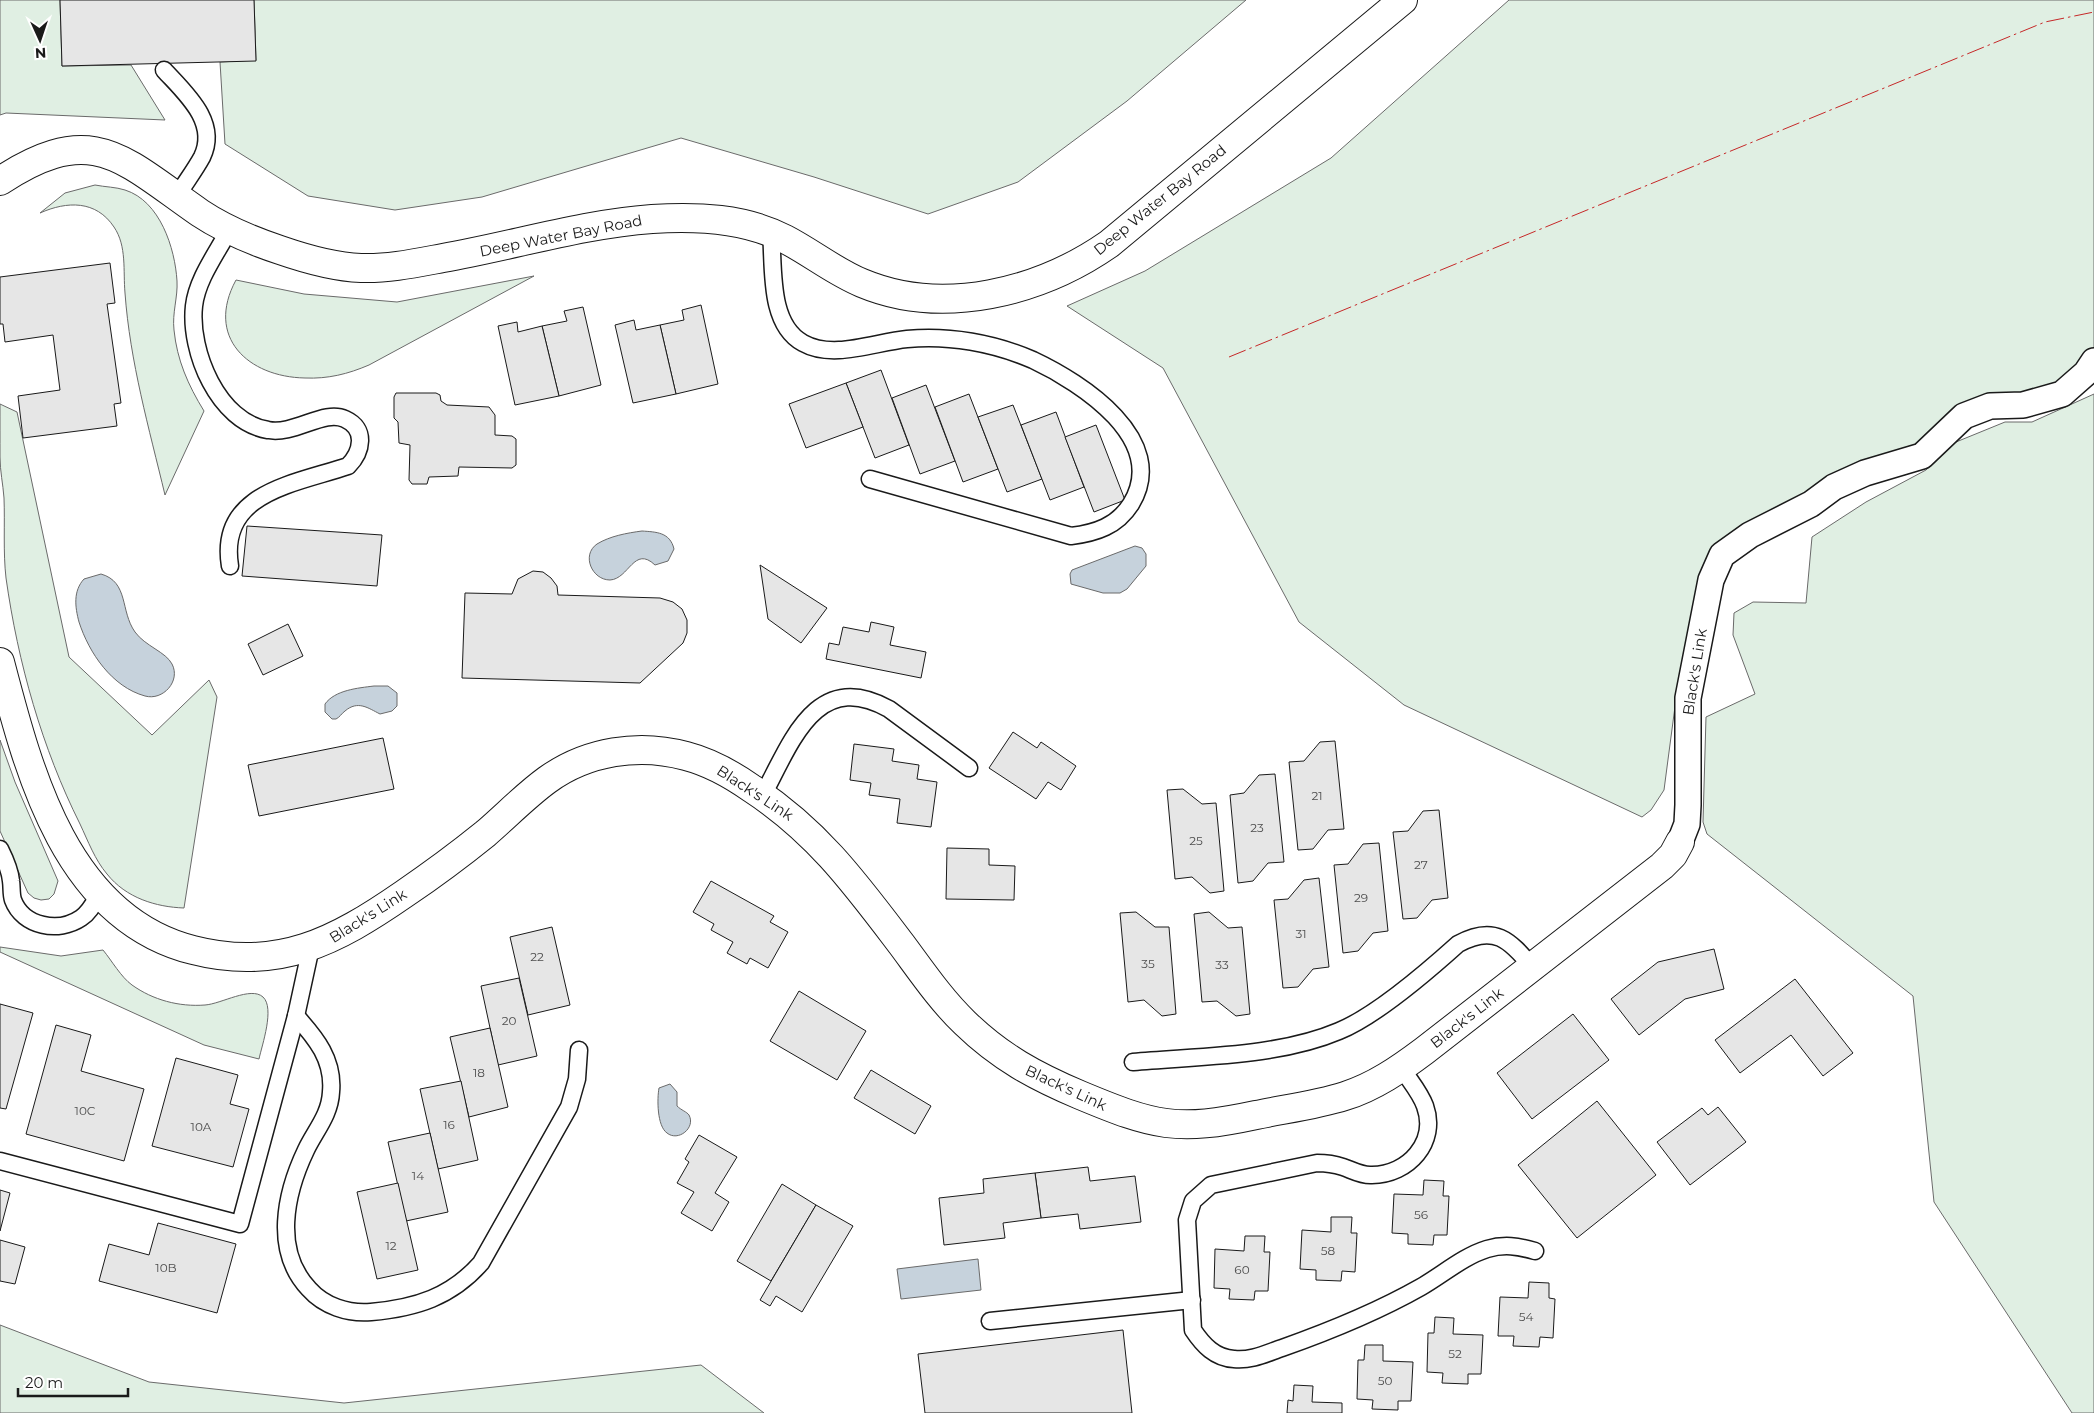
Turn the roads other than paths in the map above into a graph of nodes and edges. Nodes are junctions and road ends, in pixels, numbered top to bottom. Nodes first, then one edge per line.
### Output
1 (1403, 0) edge
2 (164, 70) dead end
3 (0, 181) edge
4 (177, 196) junction
5 (229, 230) junction
6 (771, 232) junction
7 (2094, 361) edge
8 (870, 479) dead end
9 (230, 566) dead end
10 (0, 662) edge
11 (969, 768) dead end
12 (763, 795) junction
13 (1680, 842) joint
14 (0, 848) edge
15 (99, 894) junction
16 (311, 947) junction
17 (1532, 967) junction
18 (296, 1016) junction
19 (579, 1050) dead end
20 (1133, 1062) dead end
21 (1401, 1067) junction
22 (0, 1161) edge
23 (1535, 1251) dead end
24 (1192, 1300) junction
25 (990, 1321) dead end

1 - 6 street, Deep Water Bay Road
2 - 4 lane
3 - 4 street, Deep Water Bay Road
4 - 5 street, Deep Water Bay Road
5 - 6 street, Deep Water Bay Road
5 - 9 lane
6 - 8 lane
7 - 13 street, Black's Link
10 - 15 street, Black's Link
11 - 12 lane
12 - 16 street, Black's Link
12 - 21 street, Black's Link
13 - 17 street, Black's Link
14 - 15 lane
15 - 16 street, Black's Link
16 - 18 lane
17 - 20 lane
17 - 21 street, Black's Link
18 - 19 lane
18 - 22 lane
21 - 24 lane
23 - 24 lane
24 - 25 lane

